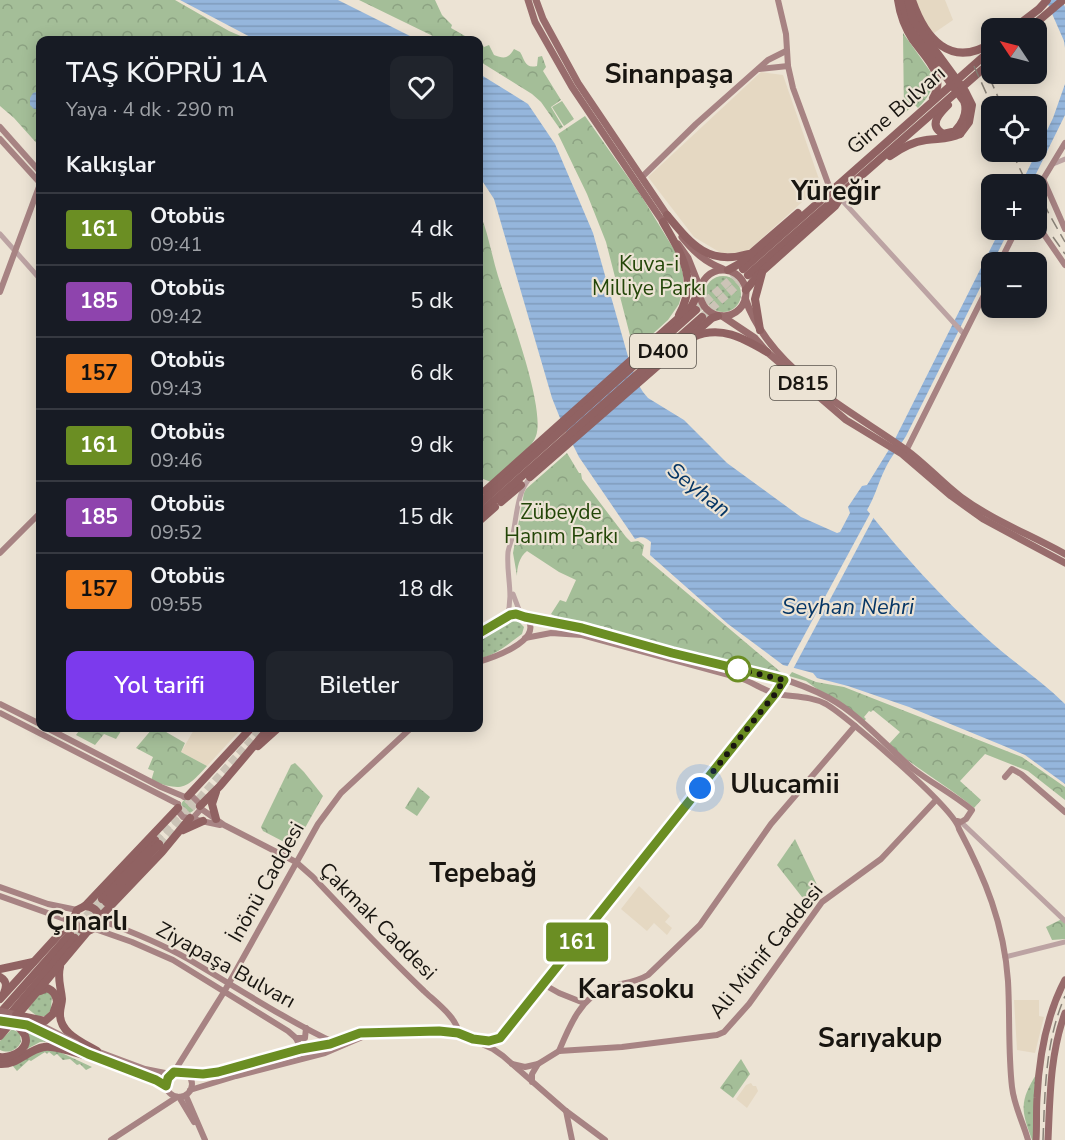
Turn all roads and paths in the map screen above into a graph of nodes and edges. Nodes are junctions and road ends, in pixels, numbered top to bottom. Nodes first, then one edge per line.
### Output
1 (528, 0) edge
2 (536, 0) edge
3 (777, 0) edge
4 (900, 0) edge
5 (910, 0) edge
6 (1063, 0) edge
7 (1044, 3) edge
8 (1027, 18) edge
9 (1043, 18) edge
10 (981, 49) edge
11 (786, 51) junction
12 (981, 59) edge
13 (788, 66) junction
14 (759, 69) junction
15 (981, 70) edge
16 (978, 73) junction
17 (927, 107) junction
18 (0, 127) edge
19 (958, 132) junction
20 (0, 139) edge
21 (1065, 143) edge
22 (1065, 159) edge
23 (1052, 165) junction
24 (858, 166) junction
25 (36, 168) edge
26 (1046, 174) edge
27 (643, 176) junction
28 (36, 180) edge
29 (855, 180) junction
30 (829, 186) junction
31 (1047, 188) edge
32 (36, 195) edge
33 (840, 198) junction
34 (665, 219) junction
35 (1065, 229) edge
36 (0, 234) edge
37 (1047, 239) edge
38 (755, 250) junction
39 (16, 251) junction
40 (1065, 265) edge
41 (725, 270) junction
42 (764, 270) junction
43 (36, 274) edge
44 (700, 289) junction
45 (0, 292) edge
46 (746, 294) junction
47 (981, 299) edge
48 (699, 314) tunnel mouth
49 (720, 316) junction
50 (665, 329) junction
51 (760, 330) junction
52 (963, 333) junction
53 (686, 340) junction
54 (767, 352) junction
55 (621, 383) junction
56 (890, 442) junction
57 (553, 444) junction
58 (904, 450) junction
59 (524, 470) junction
60 (537, 471) junction
61 (485, 491) joint
62 (483, 501) edge
63 (497, 505) junction
64 (483, 510) edge
65 (36, 517) edge
66 (483, 518) edge
67 (0, 553) edge
68 (1065, 554) edge
69 (1065, 563) edge
70 (511, 590) junction
71 (523, 616) junction
72 (507, 617) junction
73 (550, 621) junction
74 (483, 631) edge
75 (550, 633) junction
76 (525, 638) junction
77 (483, 661) edge
78 (784, 680) junction
79 (775, 694) junction
80 (0, 704) edge
81 (0, 712) edge
82 (36, 722) edge
83 (857, 723) junction
84 (36, 731) edge
85 (38, 732) edge
86 (55, 732) edge
87 (247, 732) edge
88 (266, 732) edge
89 (273, 732) edge
90 (407, 732) edge
91 (245, 757) junction
92 (1005, 777) dead end
93 (204, 779) junction
94 (217, 789) junction
95 (186, 796) junction
96 (936, 800) junction
97 (178, 806) junction
98 (200, 807) junction
99 (1065, 812) edge
100 (191, 818) junction
101 (216, 819) junction
102 (203, 821) junction
103 (164, 822) junction
104 (959, 822) junction
105 (224, 825) junction
106 (177, 835) junction
107 (157, 842) tunnel mouth
108 (296, 862) junction
109 (0, 887) edge
110 (0, 896) edge
111 (104, 901) tunnel mouth
112 (85, 906) junction
113 (74, 918) junction
114 (100, 919) junction
115 (1065, 921) edge
116 (92, 930) junction
117 (1065, 942) edge
118 (1005, 957) junction
119 (63, 961) junction
120 (35, 962) junction
121 (0, 969) edge
122 (0, 977) edge
123 (1065, 980) edge
124 (543, 984) junction
125 (228, 985) junction
126 (224, 992) junction
127 (35, 996) junction
128 (0, 999) edge
129 (584, 1003) junction
130 (0, 1012) edge
131 (1065, 1013) edge
132 (16, 1015) junction
133 (0, 1021) edge
134 (10, 1022) junction
135 (0, 1026) edge
136 (306, 1029) junction
137 (370, 1033) junction
138 (458, 1033) junction
139 (0, 1036) edge
140 (296, 1038) junction
141 (473, 1039) junction
142 (335, 1043) junction
143 (75, 1045) junction
144 (301, 1049) junction
145 (97, 1051) junction
146 (559, 1051) junction
147 (0, 1057) edge
148 (104, 1060) junction
149 (512, 1064) junction
150 (538, 1064) junction
151 (0, 1065) edge
152 (184, 1072) junction
153 (172, 1073) junction
154 (531, 1082) junction
155 (166, 1086) junction
156 (183, 1095) junction
157 (566, 1111) junction
158 (111, 1140) edge
159 (205, 1140) edge
160 (572, 1140) edge
161 (605, 1140) edge
162 (1028, 1140) edge
163 (1036, 1140) edge
164 (1048, 1140) edge

1 - 34 main road
2 - 27 main road
3 - 11 main road
4 - 17 highway
4 - 19 highway, bridge
5 - 10 highway
5 - 19 highway, bridge
6 - 9 highway
7 - 8 highway
11 - 13 main road
11 - 14 main road
12 - 17 highway, Girne Bulvarı
13 - 14 main road
13 - 30 main road
14 - 27 main road
15 - 16 highway, Girne Bulvarı
16 - 19 highway
16 - 29 highway, Girne Bulvarı
17 - 24 highway, Girne Bulvarı
18 - 25 main road
19 - 29 highway
20 - 28 main road
21 - 23 main road
22 - 23 street
23 - 26 main road
24 - 29 highway, Girne Bulvarı
24 - 30 highway
27 - 34 main road
29 - 33 highway
30 - 38 highway
31 - 35 main road
32 - 39 main road
33 - 42 highway
33 - 52 street
34 - 38 highway
34 - 41 main road
34 - 44 main road
34 - 50 highway
36 - 39 street
37 - 40 main road
38 - 41 highway
39 - 43 street
39 - 45 main road
41 - 44 main road
41 - 46 main road
42 - 46 highway
42 - 51 highway
44 - 49 main road
44 - 50 highway
46 - 49 main road
46 - 51 main road, D815
47 - 52 main road
48 - 55 highway, D400
49 - 53 highway
49 - 54 main road, D815
50 - 55 highway
51 - 56 main road, D815
52 - 58 main road
53 - 54 highway
53 - 55 highway
54 - 56 main road, D815
55 - 57 highway, D400
55 - 57 highway
56 - 58 main road, D815
57 - 59 highway, D400
57 - 60 highway
57 - 61 highway
58 - 68 main road, D815
58 - 69 main road, D815
59 - 61 highway
59 - 62 highway, D400
59 - 63 highway
59 - 64 highway, D400
60 - 63 highway
60 - 70 street
63 - 66 highway
65 - 67 main road
70 - 71 street
70 - 72 street
71 - 72 main road
71 - 73 main road
71 - 76 main road
72 - 74 main road
73 - 75 main road
73 - 78 main road
75 - 76 main road
75 - 79 main road
76 - 77 main road
78 - 79 main road
78 - 83 main road
79 - 83 main road
79 - 124 main road
80 - 82 main road
81 - 84 main road
83 - 96 main road
83 - 104 main road
83 - 129 main road
85 - 97 main road
86 - 95 main road
87 - 93 highway
88 - 91 highway
89 - 91 highway
90 - 108 main road, İnönü Caddesi
91 - 94 highway
92 - 99 main road
93 - 94 highway
93 - 95 highway
94 - 98 highway
94 - 101 highway
95 - 97 main road
95 - 98 main road
96 - 104 main road
96 - 146 main road, Ali Münif Caddesi
97 - 100 main road
97 - 103 highway
98 - 100 main road
98 - 101 main road, Çakmak Caddesi
100 - 102 main road
100 - 106 highway
101 - 105 main road, Çakmak Caddesi
102 - 105 main road
102 - 106 highway
103 - 106 highway
103 - 112 highway
104 - 115 street
104 - 118 main road
105 - 108 main road, Çakmak Caddesi
106 - 114 highway
107 - 111 highway
108 - 125 main road, İnönü Caddesi
108 - 138 main road, Çakmak Caddesi
109 - 113 main road
110 - 113 main road
112 - 113 highway
112 - 114 highway
113 - 116 highway
113 - 120 highway
114 - 116 highway
114 - 125 main road, Ziyapaşa Bulvarı
116 - 119 highway
116 - 126 main road, Ziyapaşa Bulvarı
117 - 118 street
118 - 162 main road
119 - 127 highway
119 - 145 highway
120 - 121 highway
120 - 128 highway
122 - 128 highway
123 - 163 main road
124 - 129 main road
124 - 141 main road
125 - 126 main road, İnönü Caddesi
125 - 136 main road, Ziyapaşa Bulvarı
126 - 140 main road, Ziyapaşa Bulvarı
126 - 153 main road, İnönü Caddesi
127 - 132 highway, bridge
127 - 139 highway
129 - 146 main road
130 - 132 main road, bridge
130 - 135 highway
131 - 164 main road
132 - 143 main road, bridge
133 - 134 main road, bridge
134 - 143 main road, bridge
134 - 147 highway, bridge
136 - 140 main road
136 - 142 main road, Ziyapaşa Bulvarı
137 - 138 main road
137 - 142 main road
137 - 156 main road
138 - 141 main road
140 - 144 main road, Ziyapaşa Bulvarı
141 - 149 main road
142 - 144 main road
143 - 145 main road
143 - 148 main road
144 - 152 main road
145 - 153 main road
146 - 150 main road, Ali Münif Caddesi
148 - 151 highway
148 - 155 main road
149 - 150 main road
149 - 154 main road
150 - 154 main road
152 - 153 main road
152 - 156 main road
153 - 155 main road
154 - 157 main road
155 - 156 main road
156 - 158 main road
156 - 159 main road
157 - 160 main road
157 - 161 main road

